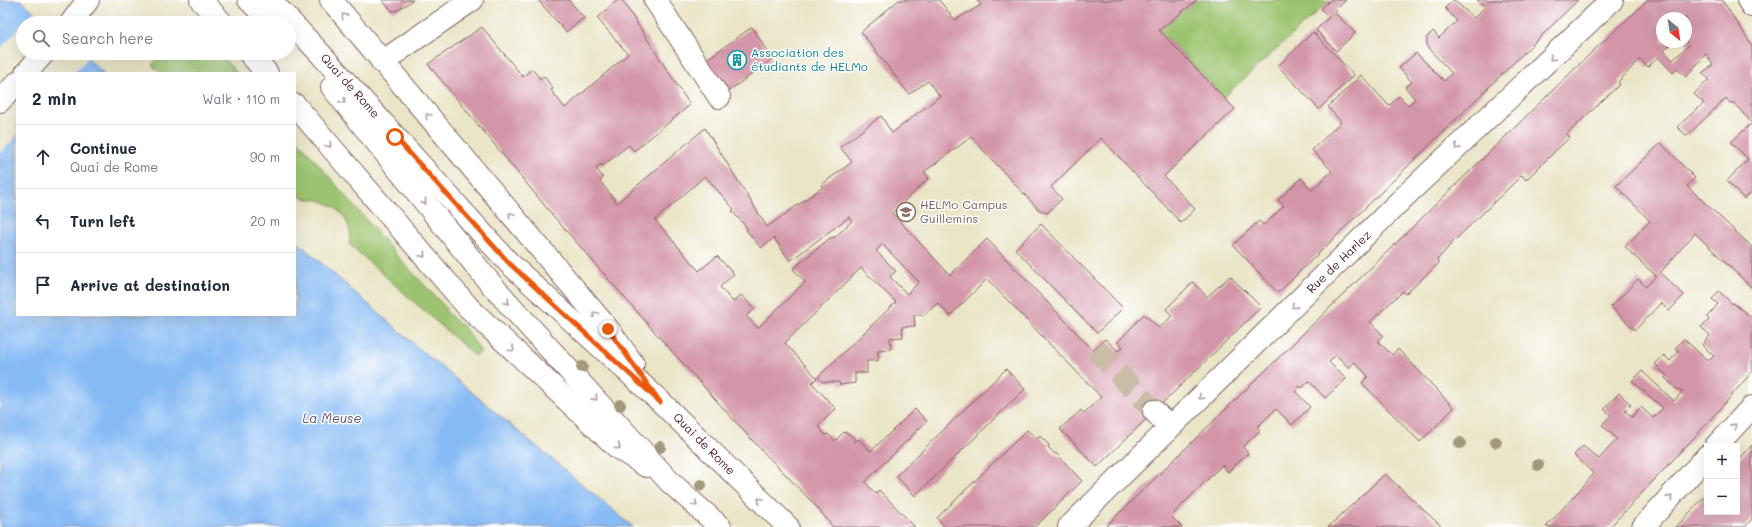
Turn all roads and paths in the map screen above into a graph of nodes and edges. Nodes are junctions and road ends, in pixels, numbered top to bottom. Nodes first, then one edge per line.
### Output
1 (101, 0) edge
2 (201, 0) edge
3 (249, 0) edge
4 (270, 0) edge
5 (331, 0) edge
6 (472, 0) edge
7 (655, 0) edge
8 (1612, 0) edge
9 (1748, 0) edge
10 (1752, 6) edge
11 (79, 13) edge
12 (216, 16) edge
13 (265, 16) edge
14 (285, 16) edge
15 (296, 28) edge
16 (296, 47) edge
17 (38, 60) edge
18 (255, 60) edge
19 (382, 62) junction
20 (27, 72) edge
21 (266, 72) edge
22 (16, 84) edge
23 (719, 98) dead end
24 (0, 101) edge
25 (296, 106) edge
26 (660, 402) junction
27 (1752, 407) edge
28 (1154, 411) tunnel mouth
29 (1170, 427) junction
30 (1719, 443) edge
31 (1704, 459) edge
32 (670, 481) junction
33 (720, 527) edge
34 (788, 527) edge
35 (1069, 527) edge
36 (1643, 527) edge

1 - 11 main road
2 - 12 main road
3 - 13 main road
4 - 14 main road, Quai de Rome
19 -> 5 main road
6 - 19 main road
7 - 23 main road
8 -> 29 main road, Rue de Harlez
9 - 10 main road
15 - 26 main road, Quai de Rome
16 -> 32 main road, Quai de Rome
17 - 20 main road
18 - 21 main road
26 -> 19 main road
22 - 24 main road
25 -> 32 main road
34 -> 26 main road, Quai de Rome
30 -> 27 main road
28 - 29 main road
29 - 35 main road, Rue de Harlez
36 -> 31 main road
32 -> 33 main road, Quai de Rome

